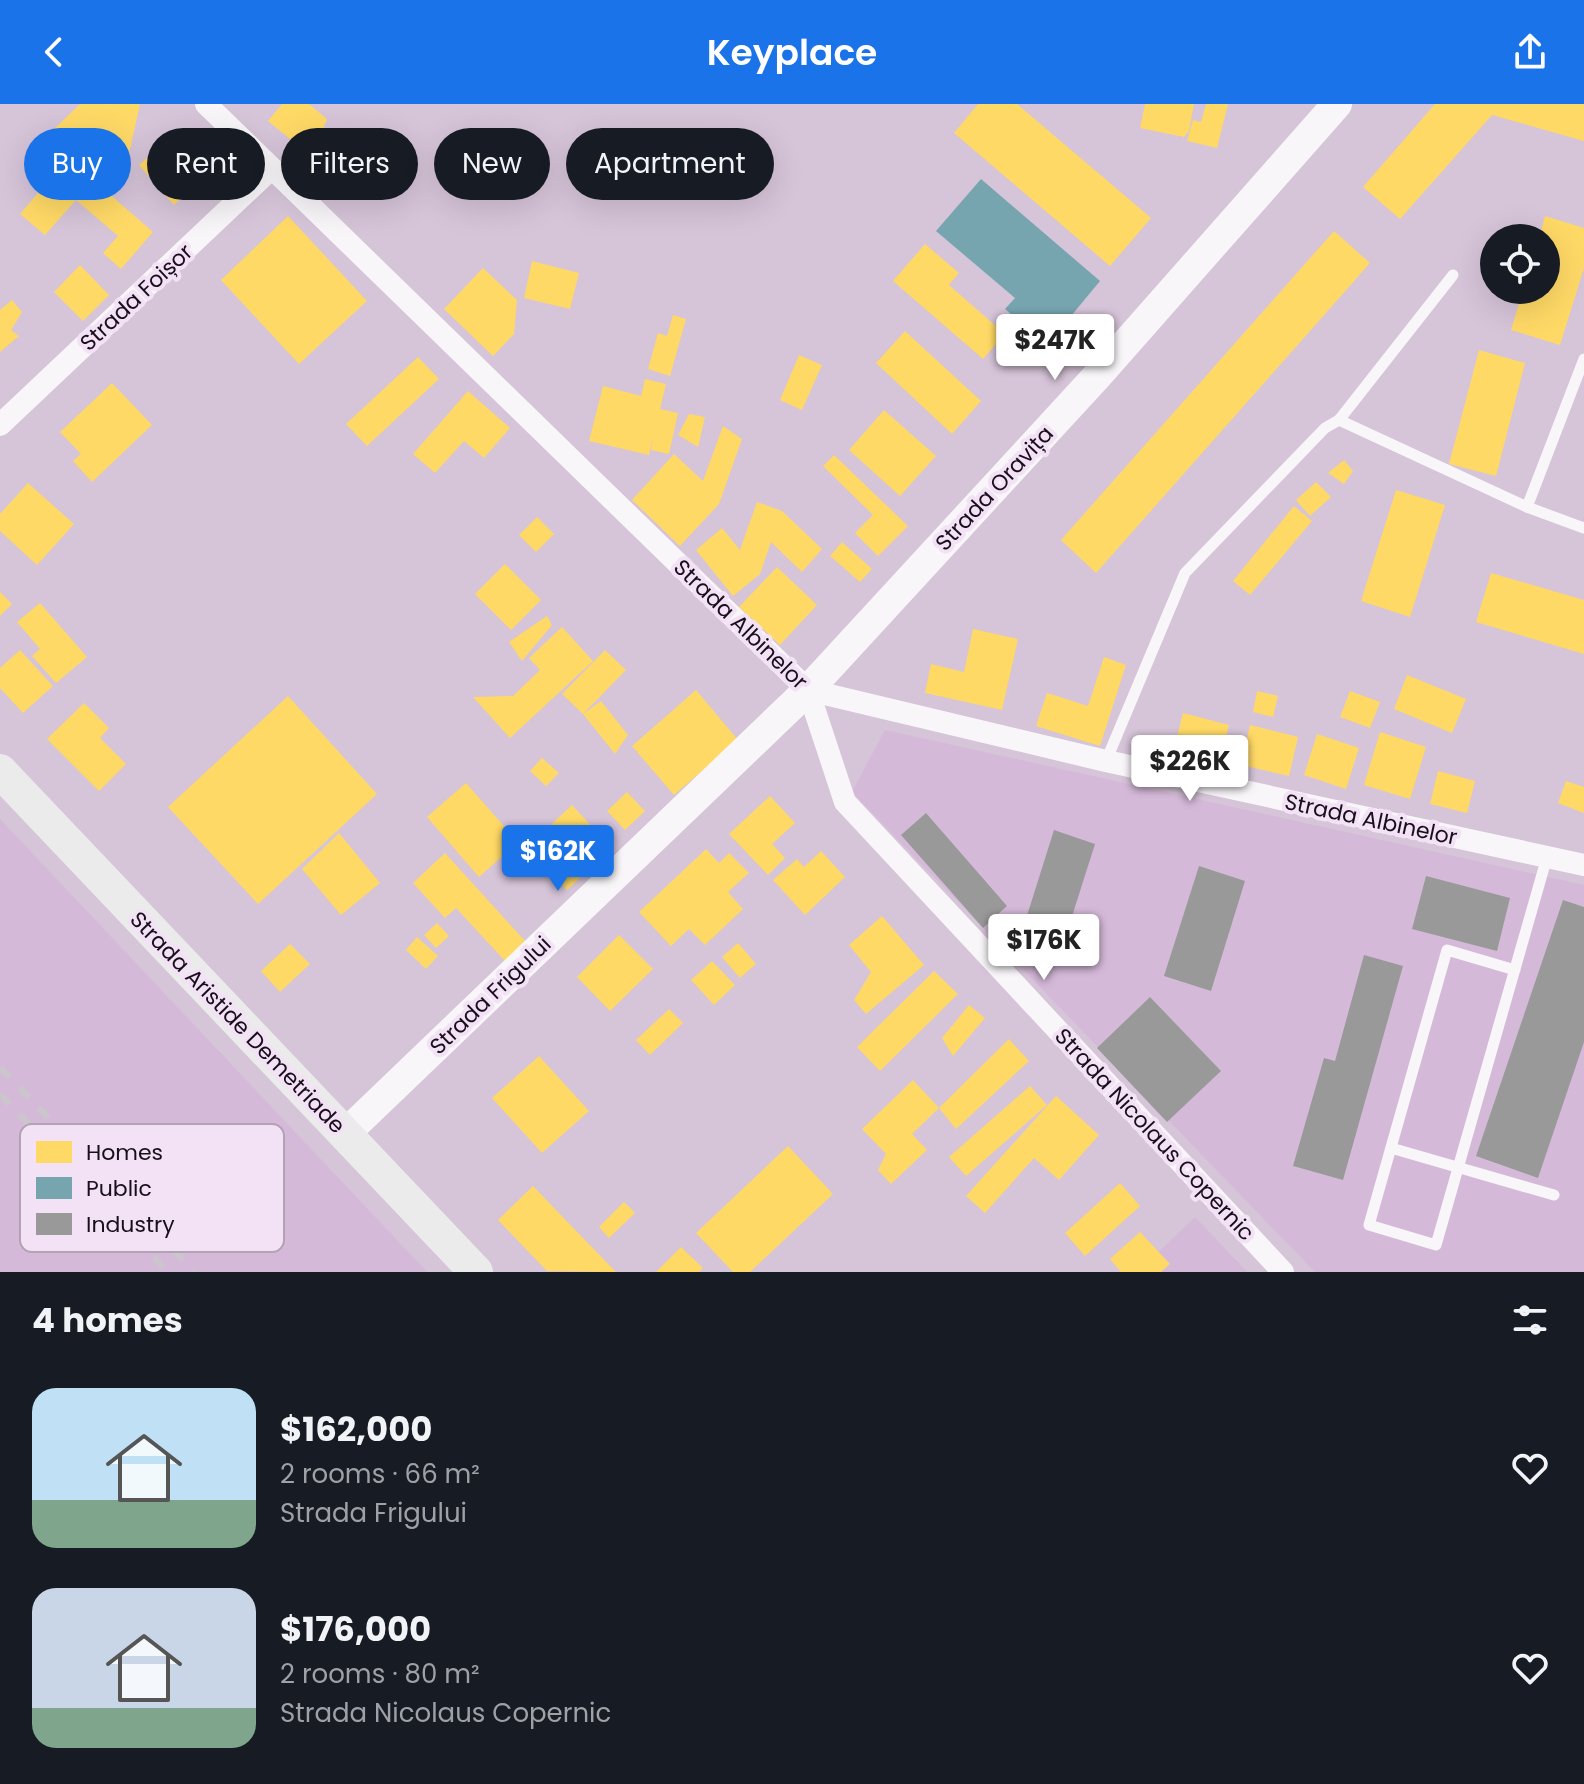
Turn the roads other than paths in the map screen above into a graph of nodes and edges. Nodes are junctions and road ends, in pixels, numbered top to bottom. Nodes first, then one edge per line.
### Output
1 (206, 104) edge
2 (1337, 104) edge
3 (271, 169) junction
4 (1453, 275) dead end
5 (1584, 359) edge
6 (1339, 420) junction
7 (0, 425) edge
8 (1527, 507) junction
9 (1584, 528) edge
10 (808, 690) junction
11 (1106, 761) junction
12 (0, 771) edge
13 (1547, 857) junction
14 (1584, 865) edge
15 (1515, 970) junction
16 (345, 1134) junction
17 (1391, 1148) junction
18 (1458, 1168) junction
19 (1554, 1195) dead end
20 (476, 1272) edge
21 (1283, 1272) edge

1 - 3 street, Strada Albinelor
2 - 10 main road, Strada Oravița
3 - 7 street, Strada Foișor
3 - 10 street, Strada Albinelor
4 - 6 lane
5 - 8 lane
6 - 8 lane
6 - 11 lane
8 - 9 lane
10 - 11 street, Strada Albinelor
10 - 16 main road, Strada Frigului
10 - 21 street, Strada Nicolaus Copernic
11 - 13 street, Strada Albinelor
12 - 16 main road, Strada Aristide Demetriade
13 - 14 street, Strada Albinelor
13 - 15 lane
15 - 17 lane
15 - 18 lane
16 - 20 main road, Strada Aristide Demetriade
17 - 18 lane
17 - 18 lane
18 - 19 lane

